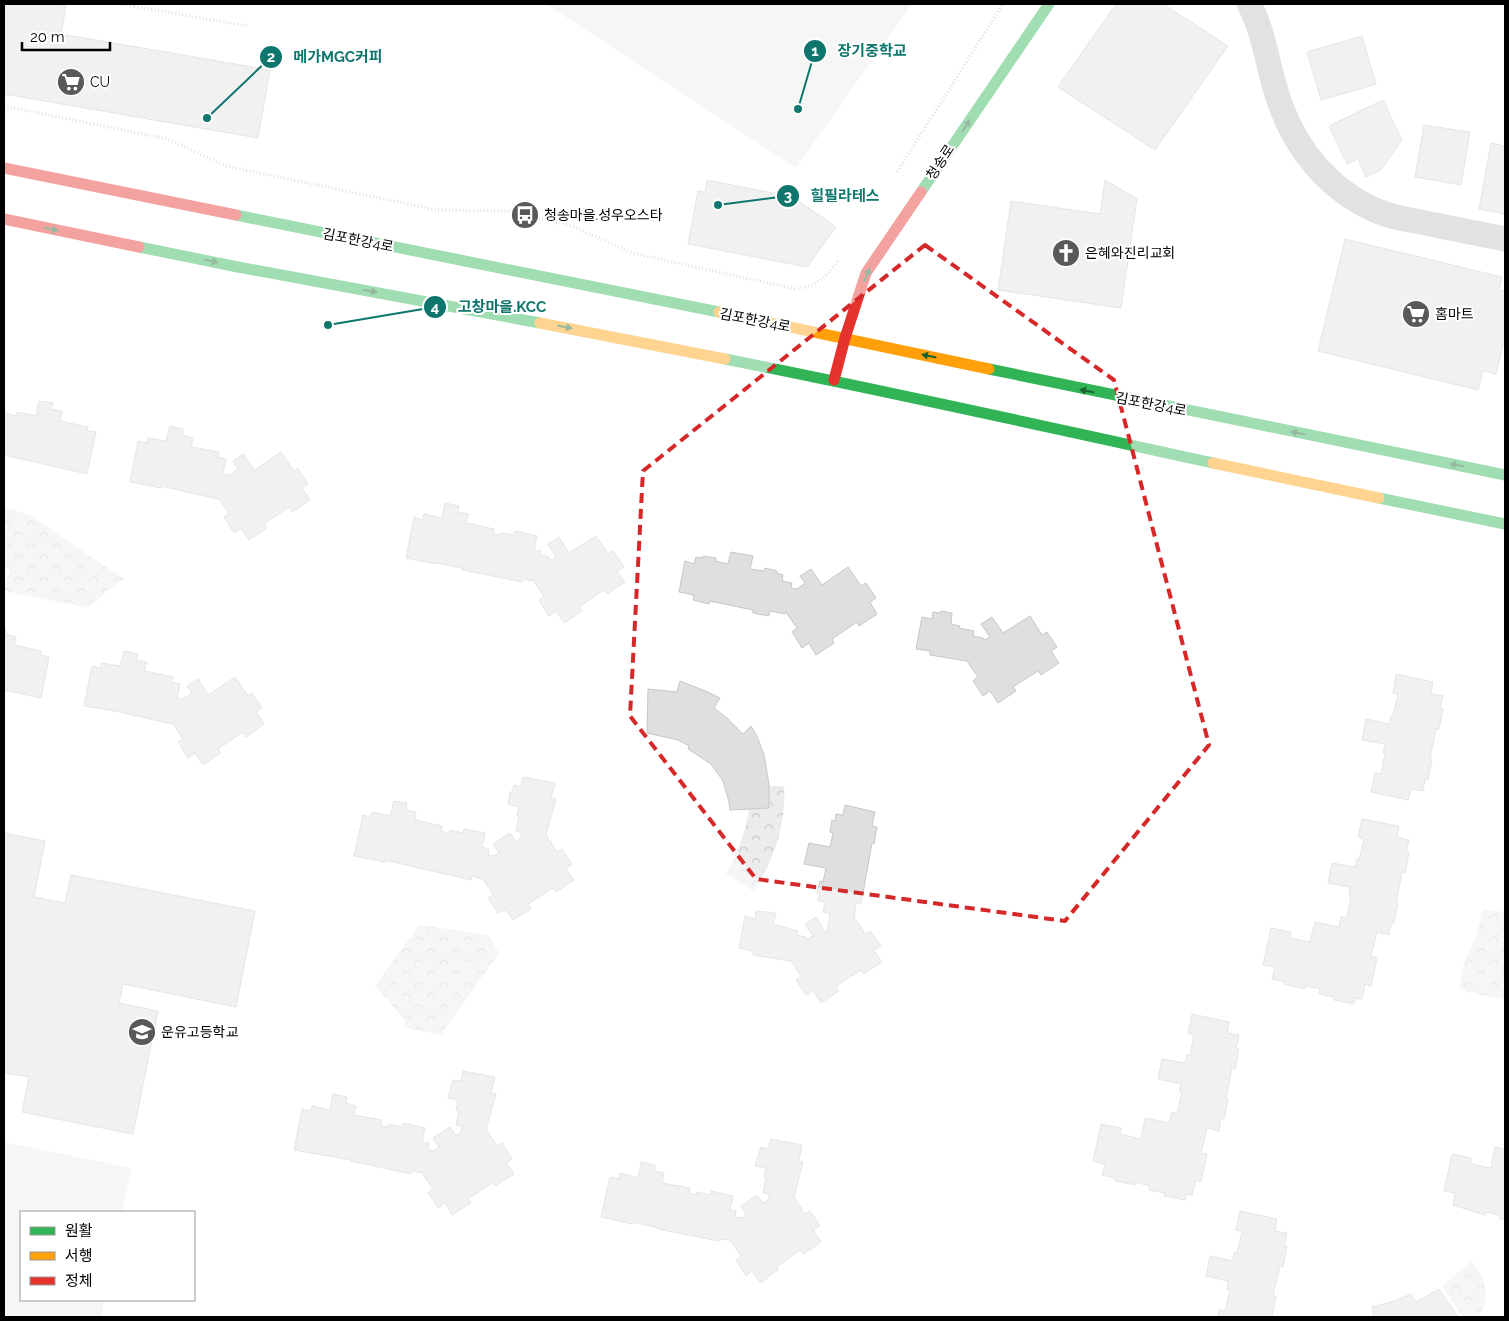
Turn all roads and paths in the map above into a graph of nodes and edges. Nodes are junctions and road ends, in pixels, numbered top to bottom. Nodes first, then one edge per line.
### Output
1 (120, 4) edge
2 (1004, 4) edge
3 (1049, 4) edge
4 (1062, 4) edge
5 (1249, 4) edge
6 (248, 26) dead end
7 (1030, 52) dead end
8 (4, 106) edge
9 (4, 168) edge
10 (894, 177) dead end
11 (4, 219) edge
12 (1505, 239) edge
13 (840, 258) dead end
14 (870, 296) dead end
15 (845, 338) junction
16 (834, 380) junction
17 (1505, 475) edge
18 (1505, 524) edge

1 - 6 path
2 - 10 path
15 -> 3 street, 청송로
4 - 7 street
5 - 12 street
8 - 13 path
9 - 15 street, 김포한강4로
11 -> 16 street
14 - 15 street, 청송로
15 - 16 street, 청송로
17 -> 15 street, 김포한강4로
16 - 18 street

